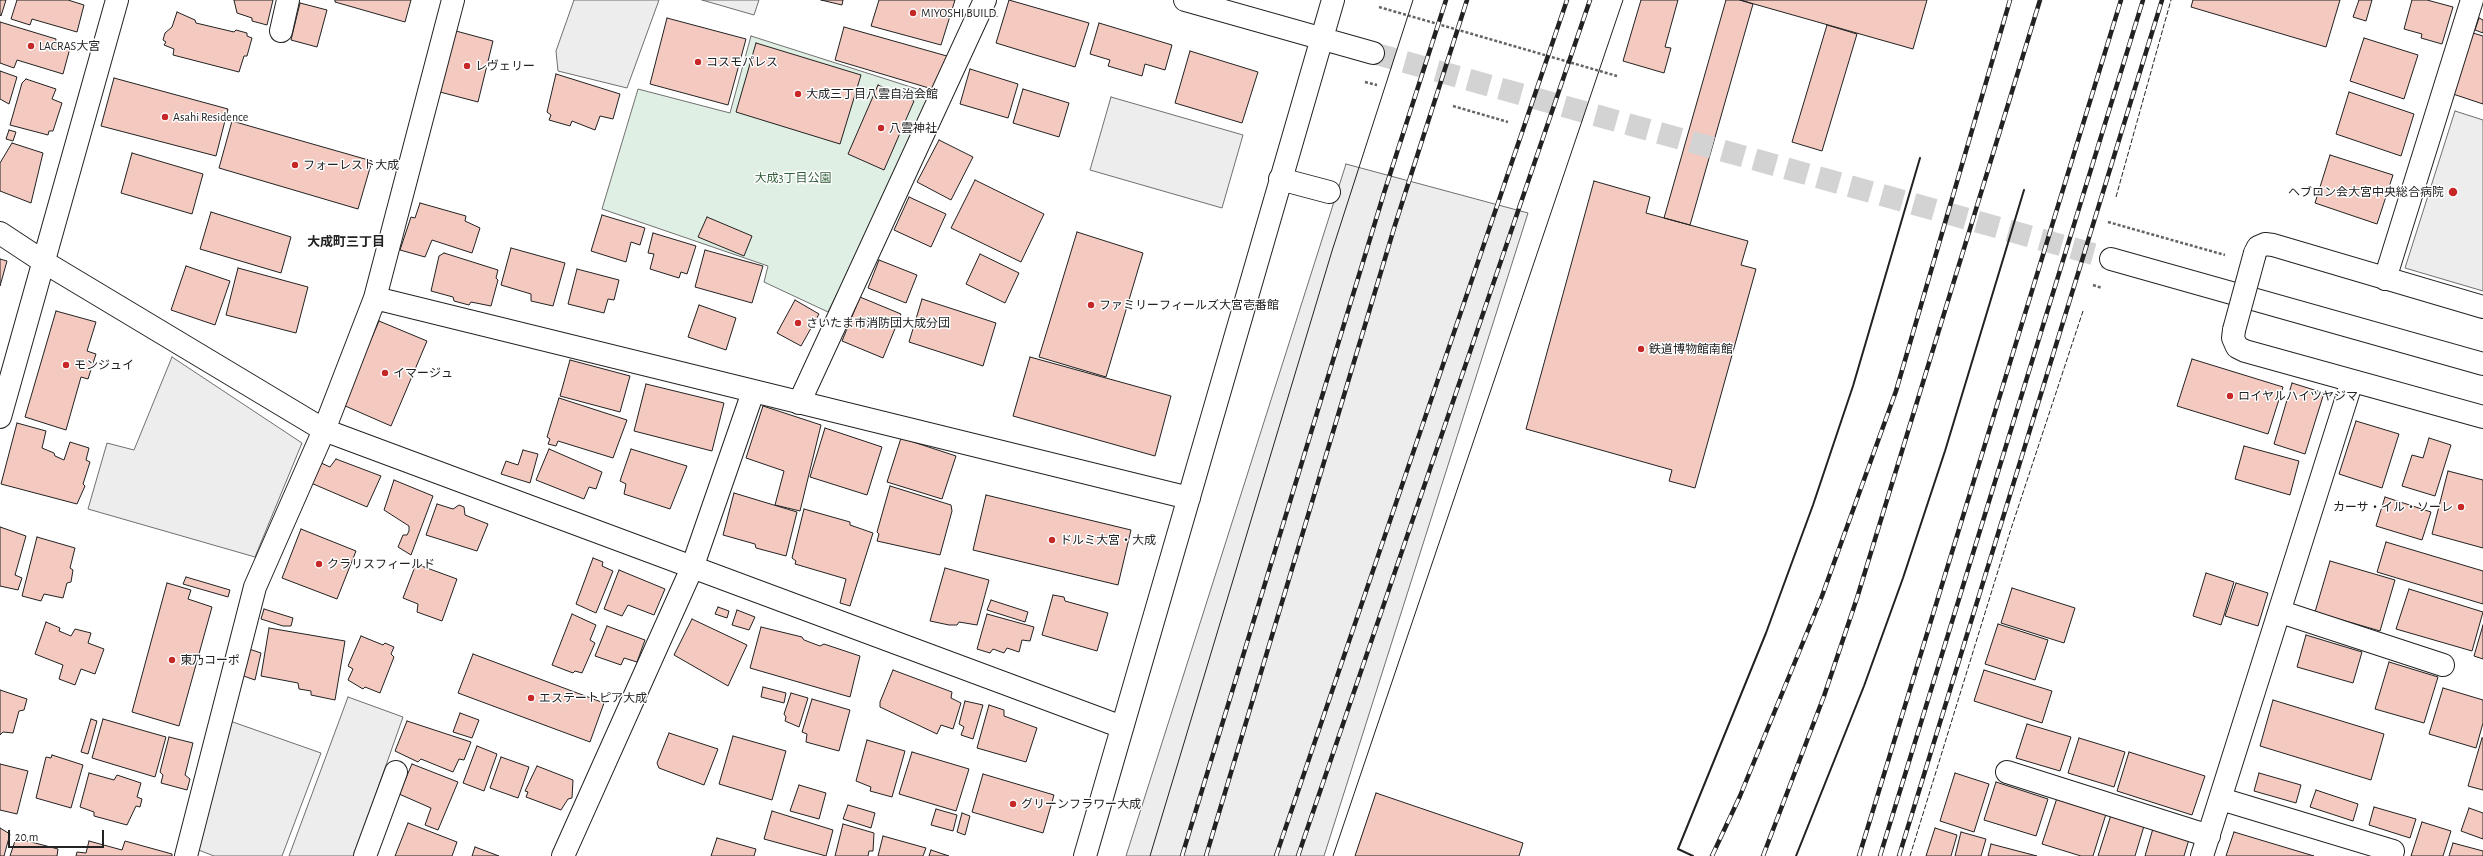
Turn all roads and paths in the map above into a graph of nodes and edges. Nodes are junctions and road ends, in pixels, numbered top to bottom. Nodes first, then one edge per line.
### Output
1 (117, 0) edge
2 (288, 0) edge
3 (453, 0) edge
4 (985, 0) edge
5 (1185, 0) edge
6 (1333, 0) edge
7 (2472, 0) edge
8 (1380, 7) dead end
9 (281, 31) dead end
10 (1321, 38) junction
11 (1373, 53) tunnel mouth
12 (1617, 76) dead end
13 (1453, 106) dead end
14 (1508, 122) dead end
15 (1280, 179) junction
16 (1329, 192) dead end
17 (0, 233) edge
18 (2111, 259) tunnel mouth
19 (44, 262) junction
20 (2385, 279) junction
21 (375, 298) junction
22 (2483, 307) edge
23 (2483, 364) edge
24 (2352, 381) junction
25 (753, 392) junction
26 (799, 403) junction
27 (0, 417) edge
28 (2483, 417) edge
29 (324, 430) junction
30 (1189, 498) junction
31 (692, 568) junction
32 (2281, 612) junction
33 (2443, 665) dead end
34 (1122, 727) junction
35 (396, 772) dead end
36 (2007, 772) dead end
37 (2221, 799) junction
38 (2209, 836) junction
39 (2393, 851) dead end
40 (186, 856) edge
41 (365, 856) edge
42 (563, 856) edge
43 (1085, 856) edge
44 (2202, 856) edge

1 - 19 street
2 - 9 street
3 - 21 street
4 - 26 street
5 - 10 street
6 - 10 street
7 - 20 street
8 - 12 path
10 - 11 street
10 - 15 street
13 - 14 path
15 - 16 street
15 - 30 street
17 - 19 street
18 - 23 street
19 - 27 street
19 - 29 street
20 - 22 street
20 - 24 street, bridge
21 - 25 street
21 - 29 street
24 - 28 street
24 - 32 street
25 - 26 street
25 - 31 street
26 - 30 street
29 - 31 street
29 - 40 street
30 - 34 street
31 - 34 street
31 - 42 street
32 - 33 street
32 - 37 street
34 - 43 street
35 - 41 street
36 - 38 street
37 - 38 street
37 - 39 street
38 - 44 street

